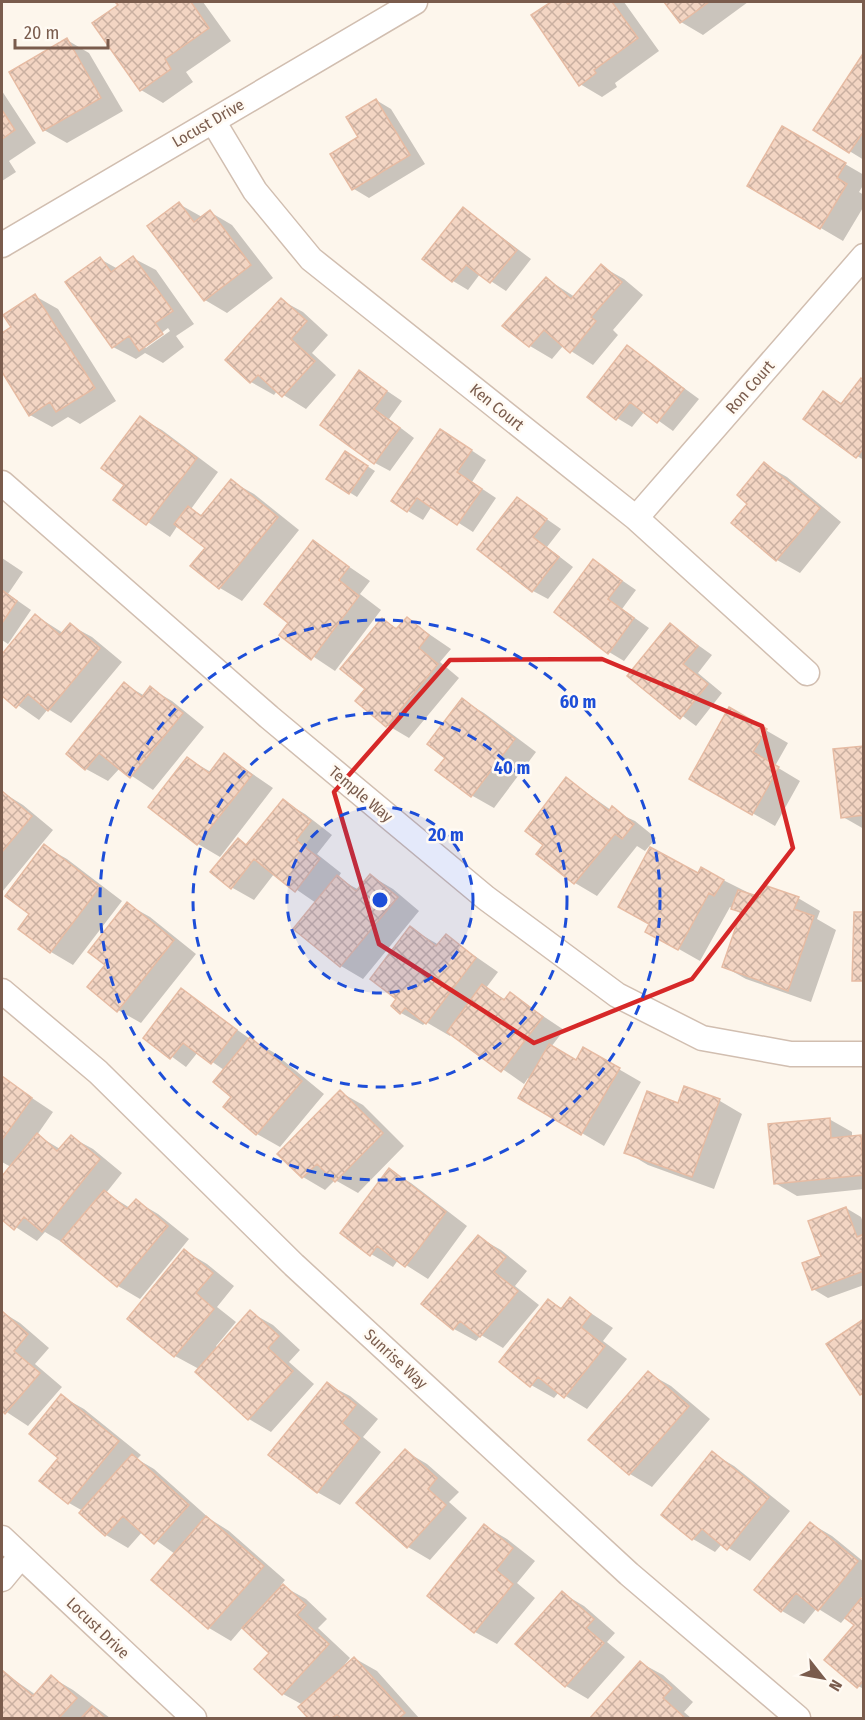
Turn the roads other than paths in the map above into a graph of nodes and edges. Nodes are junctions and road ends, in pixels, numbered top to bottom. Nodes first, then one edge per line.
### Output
1 (415, 2) edge
2 (213, 121) junction
3 (2, 245) edge
4 (864, 256) edge
5 (2, 483) edge
6 (636, 518) junction
7 (807, 673) dead end
8 (2, 991) edge
9 (864, 1054) edge
10 (2, 1538) edge
11 (21, 1556) junction
12 (2, 1579) edge
13 (194, 1719) edge
14 (798, 1719) edge

1 - 2 street, Locust Drive
2 - 3 street, Locust Drive
2 - 6 street, Ken Court
4 - 6 street, Ron Court
5 - 9 street, Temple Way
6 - 7 street, Ken Court
8 - 14 street, Sunrise Way
10 - 11 street, Locust Drive
11 - 12 street
11 - 13 street, Locust Drive

